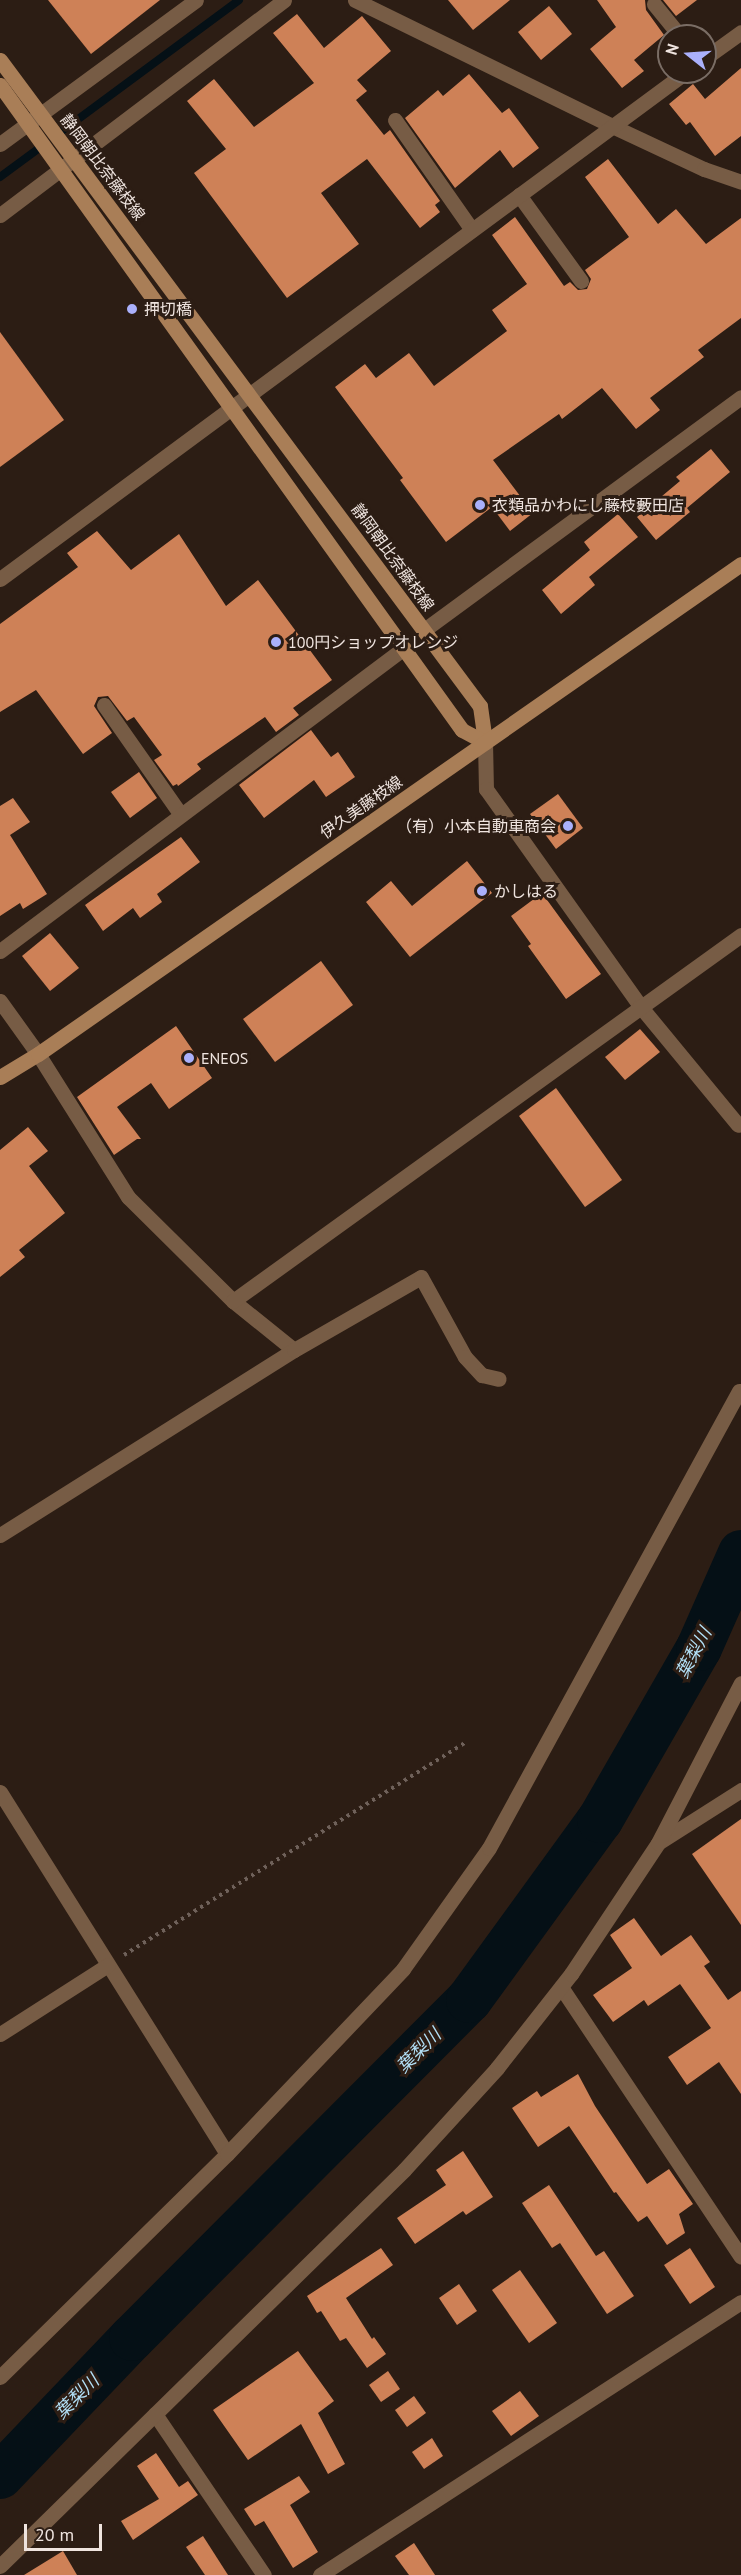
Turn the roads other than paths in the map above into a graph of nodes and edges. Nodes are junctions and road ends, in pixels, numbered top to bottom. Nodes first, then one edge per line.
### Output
1 (196, 0) edge
2 (284, 0) edge
3 (355, 0) edge
4 (654, 4) dead end
5 (670, 24) edge
6 (741, 32) edge
7 (717, 49) edge
8 (0, 60) edge
9 (670, 84) edge
10 (0, 85) edge
11 (34, 117) junction
12 (395, 120) dead end
13 (612, 126) junction
14 (0, 144) edge
15 (75, 159) junction
16 (62, 168) junction
17 (741, 182) edge
18 (519, 195) junction
19 (0, 215) edge
20 (472, 230) junction
21 (581, 281) dead end
22 (250, 394) junction
23 (741, 398) edge
24 (233, 407) junction
25 (741, 564) edge
26 (0, 579) edge
27 (424, 630) junction
28 (404, 648) junction
29 (104, 705) dead end
30 (485, 742) junction
31 (181, 815) junction
32 (741, 935) edge
33 (0, 951) edge
34 (0, 1001) edge
35 (640, 1006) junction
36 (38, 1054) junction
37 (0, 1077) edge
38 (738, 1125) dead end
39 (232, 1301) junction
40 (294, 1350) junction
41 (499, 1379) dead end
42 (739, 1391) dead end
43 (0, 1535) edge
44 (741, 1683) edge
45 (741, 1790) edge
46 (0, 1792) edge
47 (658, 1843) junction
48 (108, 1965) junction
49 (561, 1986) junction
50 (0, 2034) edge
51 (227, 2154) junction
52 (741, 2257) edge
53 (741, 2302) edge
54 (0, 2377) edge
55 (155, 2414) junction
56 (0, 2566) edge
57 (264, 2575) edge
58 (320, 2575) edge

1 - 11 street
2 - 15 street
3 - 13 street
4 - 5 street
6 - 7 street
8 - 11 main road, 静岡朝比奈藤枝線
9 - 13 street
10 - 11 main road, 静岡朝比奈藤枝線
11 - 14 street
11 - 15 main road, 静岡朝比奈藤枝線
11 - 16 main road, 静岡朝比奈藤枝線
12 - 20 street
13 - 17 street
13 - 18 street
15 - 16 street
15 - 22 main road, 静岡朝比奈藤枝線
16 - 19 street
16 - 24 main road, 静岡朝比奈藤枝線
18 - 20 street
18 - 21 street
20 - 22 street
22 - 24 street
22 - 27 main road, 静岡朝比奈藤枝線
23 - 27 street
24 - 26 street
24 - 28 main road, 静岡朝比奈藤枝線
25 - 30 main road, 伊久美藤枝線
27 - 30 main road, 静岡朝比奈藤枝線
28 - 30 main road, 静岡朝比奈藤枝線
28 - 31 street
29 - 31 street
30 - 35 street
30 - 36 main road, 伊久美藤枝線
31 - 33 street
32 - 35 street
34 - 36 street
35 - 38 street
35 - 39 street
36 - 37 main road, 伊久美藤枝線
36 - 39 street
39 - 40 street
40 - 41 street
40 - 43 street
42 - 51 street
44 - 47 street
45 - 47 street
46 - 48 street
47 - 49 street
48 - 50 street
48 - 51 street
49 - 52 street
49 - 55 street
51 - 54 street
53 - 58 street
55 - 56 street
55 - 57 street

